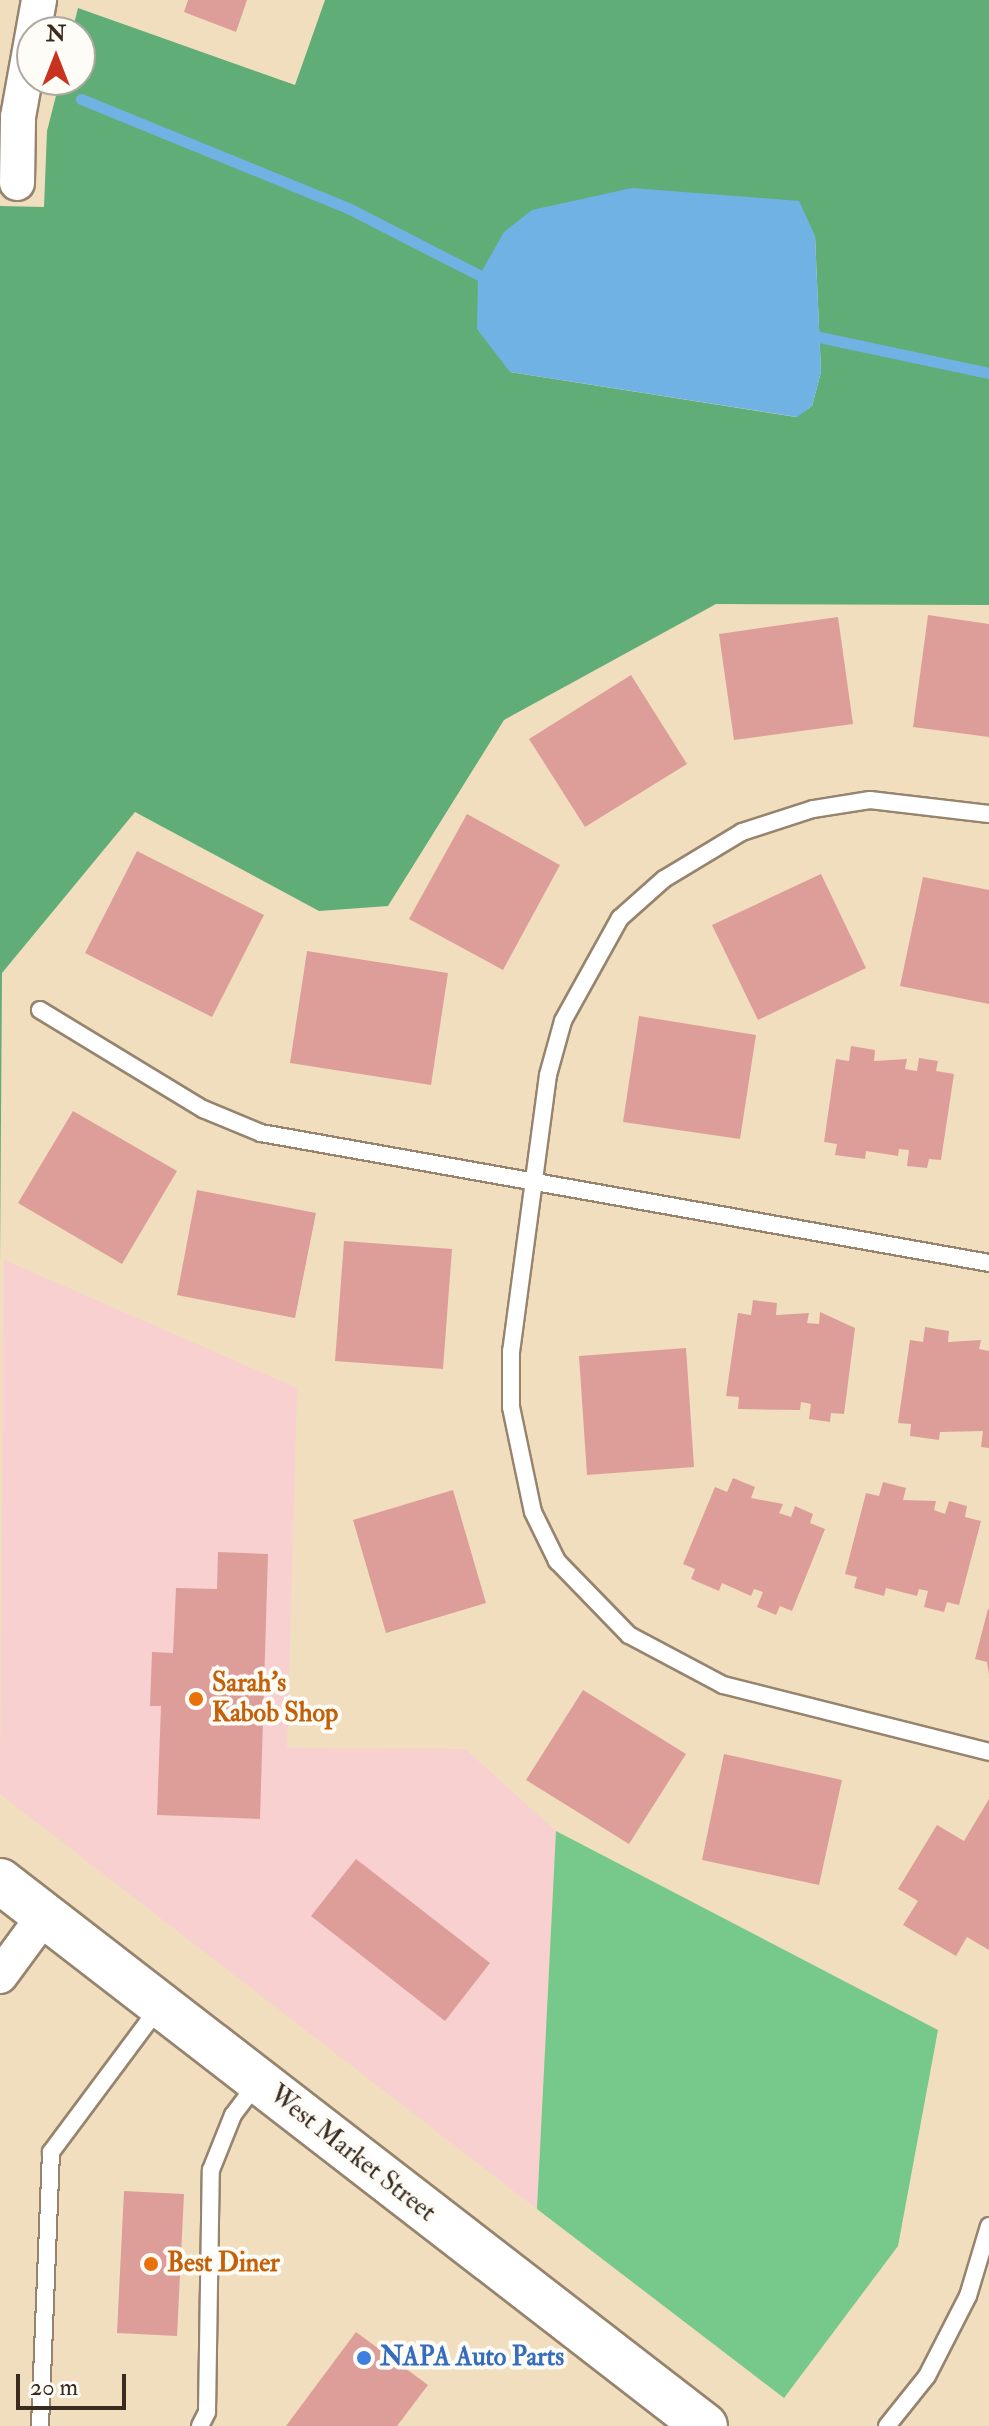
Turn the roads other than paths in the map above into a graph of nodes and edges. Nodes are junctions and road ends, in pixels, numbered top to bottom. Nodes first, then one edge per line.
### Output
1 (39, 0) edge
2 (17, 183) dead end
3 (989, 814) edge
4 (40, 1010) dead end
5 (531, 1183) junction
6 (989, 1263) edge
7 (989, 1752) edge
8 (0, 1881) edge
9 (44, 1916) junction
10 (0, 1976) edge
11 (160, 2006) junction
12 (259, 2081) junction
13 (989, 2226) edge
14 (40, 2426) edge
15 (200, 2426) edge
16 (705, 2426) edge
17 (887, 2426) edge

1 - 2 street
3 - 5 lane
4 - 5 lane
5 - 6 lane
5 - 7 lane
8 - 9 main road, West Market Street
9 - 10 street
9 - 11 main road, West Market Street
11 - 12 main road, West Market Street
11 - 14 lane
12 - 15 lane
12 - 16 main road, West Market Street
13 - 17 lane

